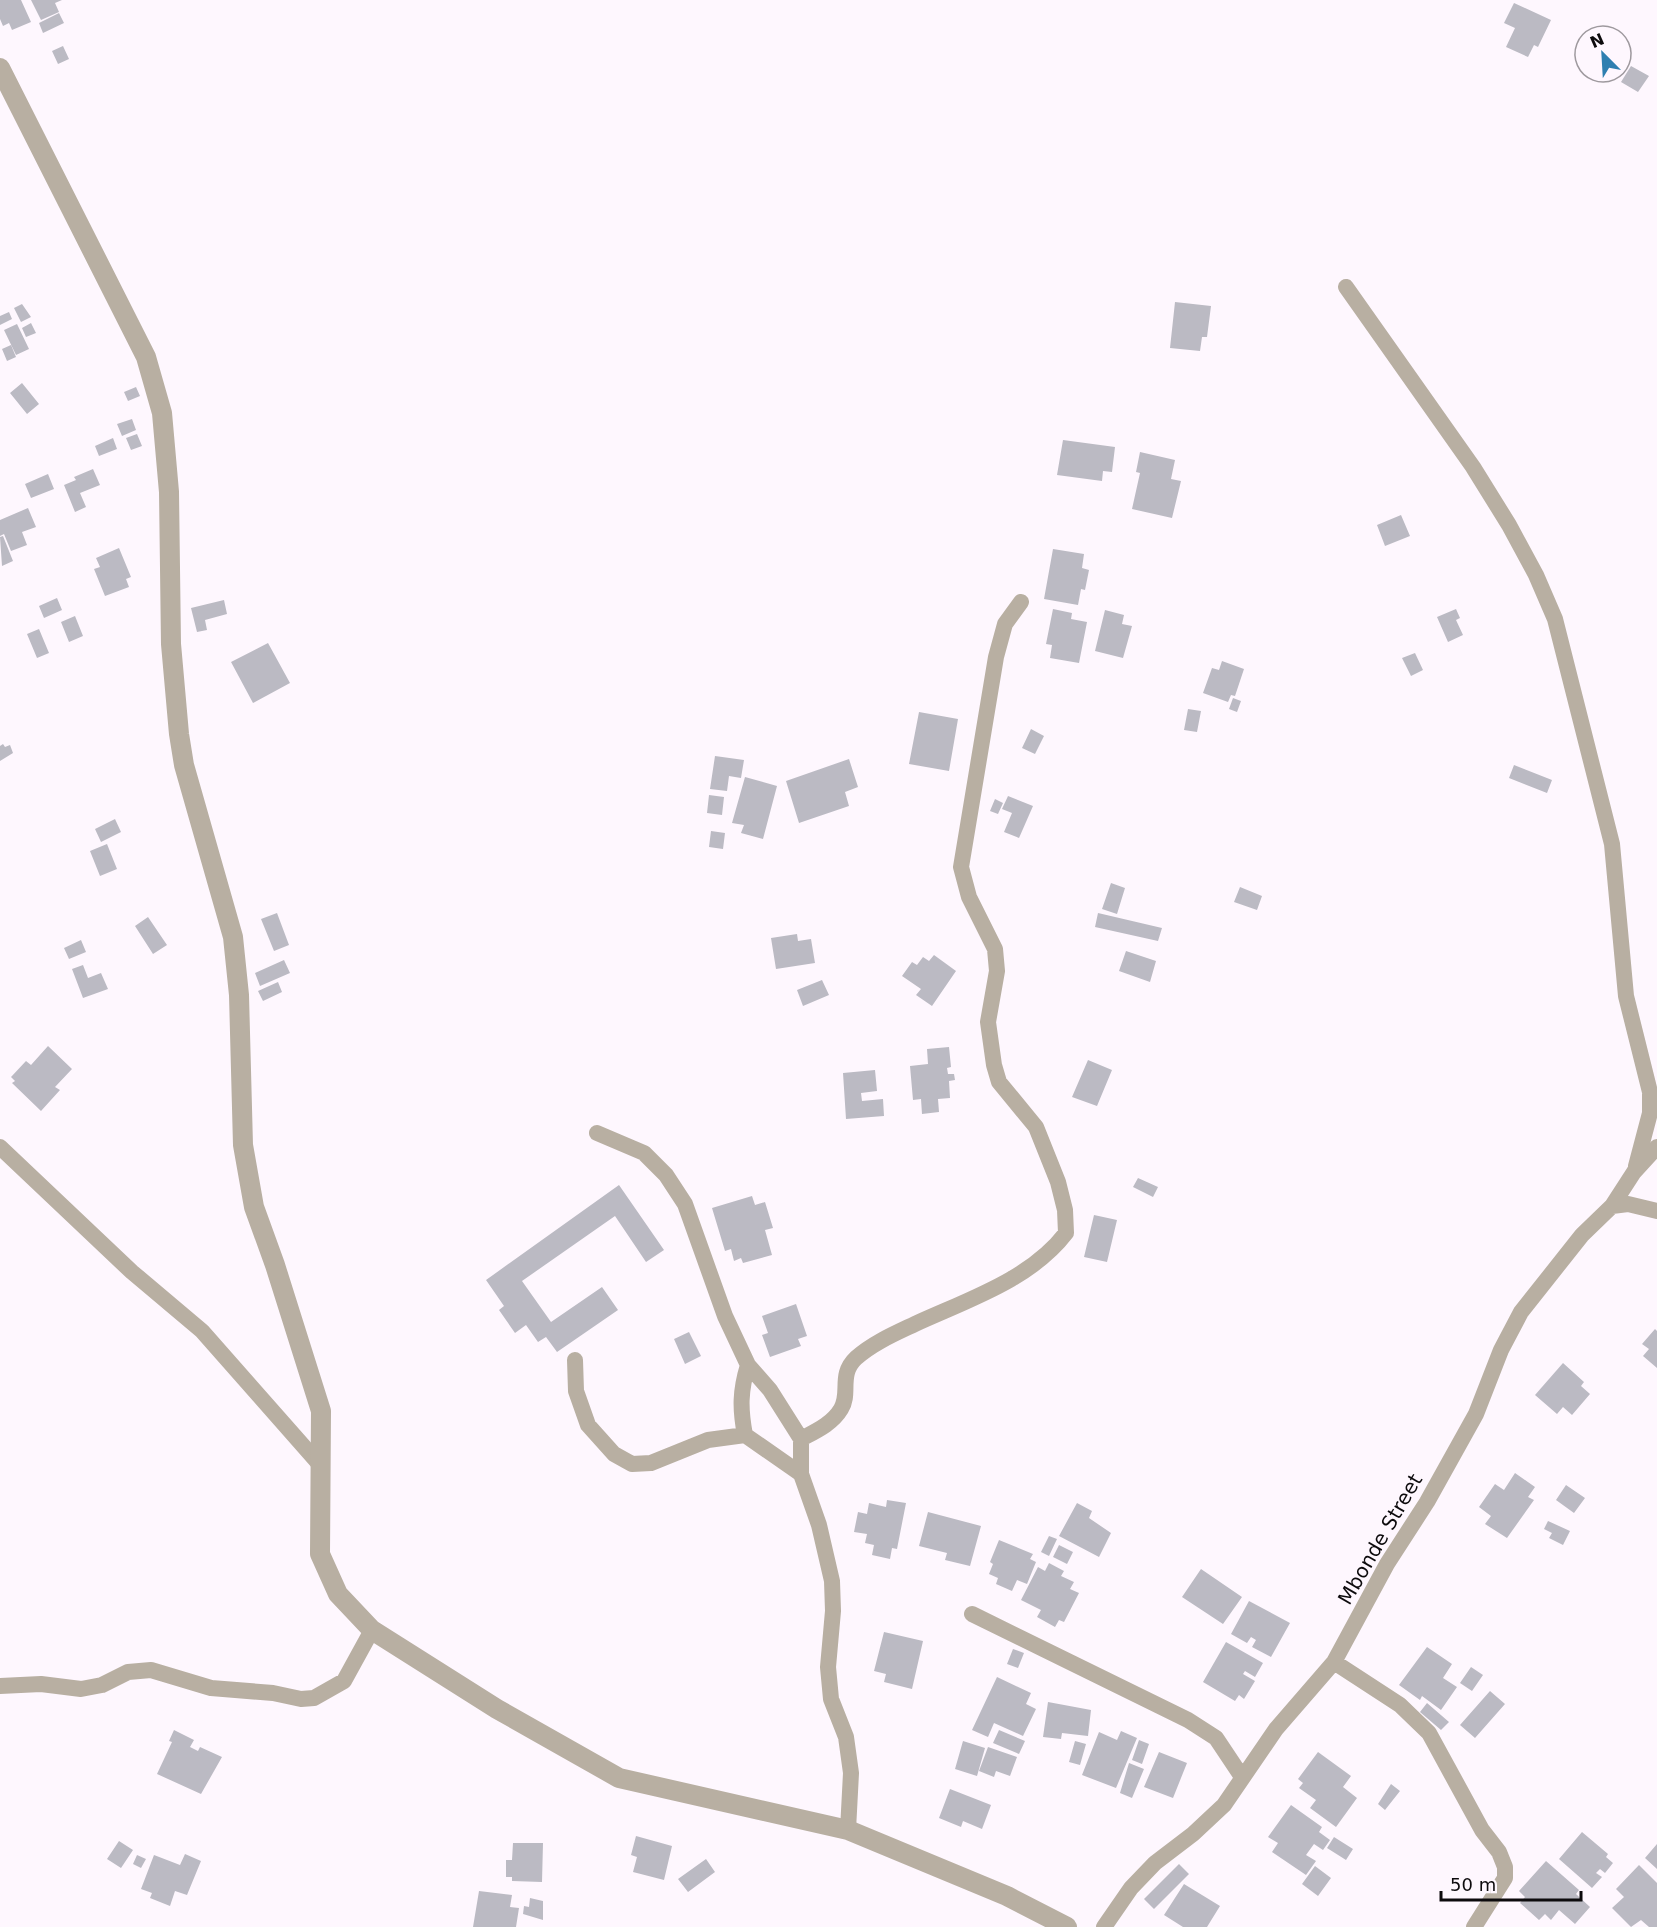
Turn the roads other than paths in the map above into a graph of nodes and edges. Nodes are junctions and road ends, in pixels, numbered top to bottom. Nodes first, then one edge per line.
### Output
1 (0, 68) edge
2 (1346, 287) dead end
3 (1021, 602) dead end
4 (597, 1133) dead end
5 (1657, 1146) edge
6 (0, 1147) edge
7 (1634, 1172) junction
8 (1612, 1206) junction
9 (1657, 1211) edge
10 (575, 1360) dead end
11 (748, 1365) junction
12 (746, 1435) junction
13 (801, 1439) junction
14 (321, 1466) junction
15 (801, 1474) junction
16 (972, 1614) dead end
17 (372, 1630) junction
18 (1334, 1662) junction
19 (0, 1686) edge
20 (1242, 1777) junction
21 (848, 1830) junction
22 (1067, 1927) edge
23 (1104, 1927) edge
24 (1474, 1927) edge

1 - 14 street
2 - 7 street
3 - 13 street
4 - 11 street
5 - 7 street, Mbonde Street
6 - 14 street
7 - 8 street, Mbonde Street
8 - 9 street
8 - 18 street, Mbonde Street
10 - 12 street
11 - 12 street
11 - 13 street
12 - 15 street
13 - 15 street
14 - 17 street
15 - 21 street
16 - 20 street
17 - 19 street
17 - 21 street
18 - 20 street, Mbonde Street
18 - 24 street
20 - 23 street, Mbonde Street
21 - 22 street

